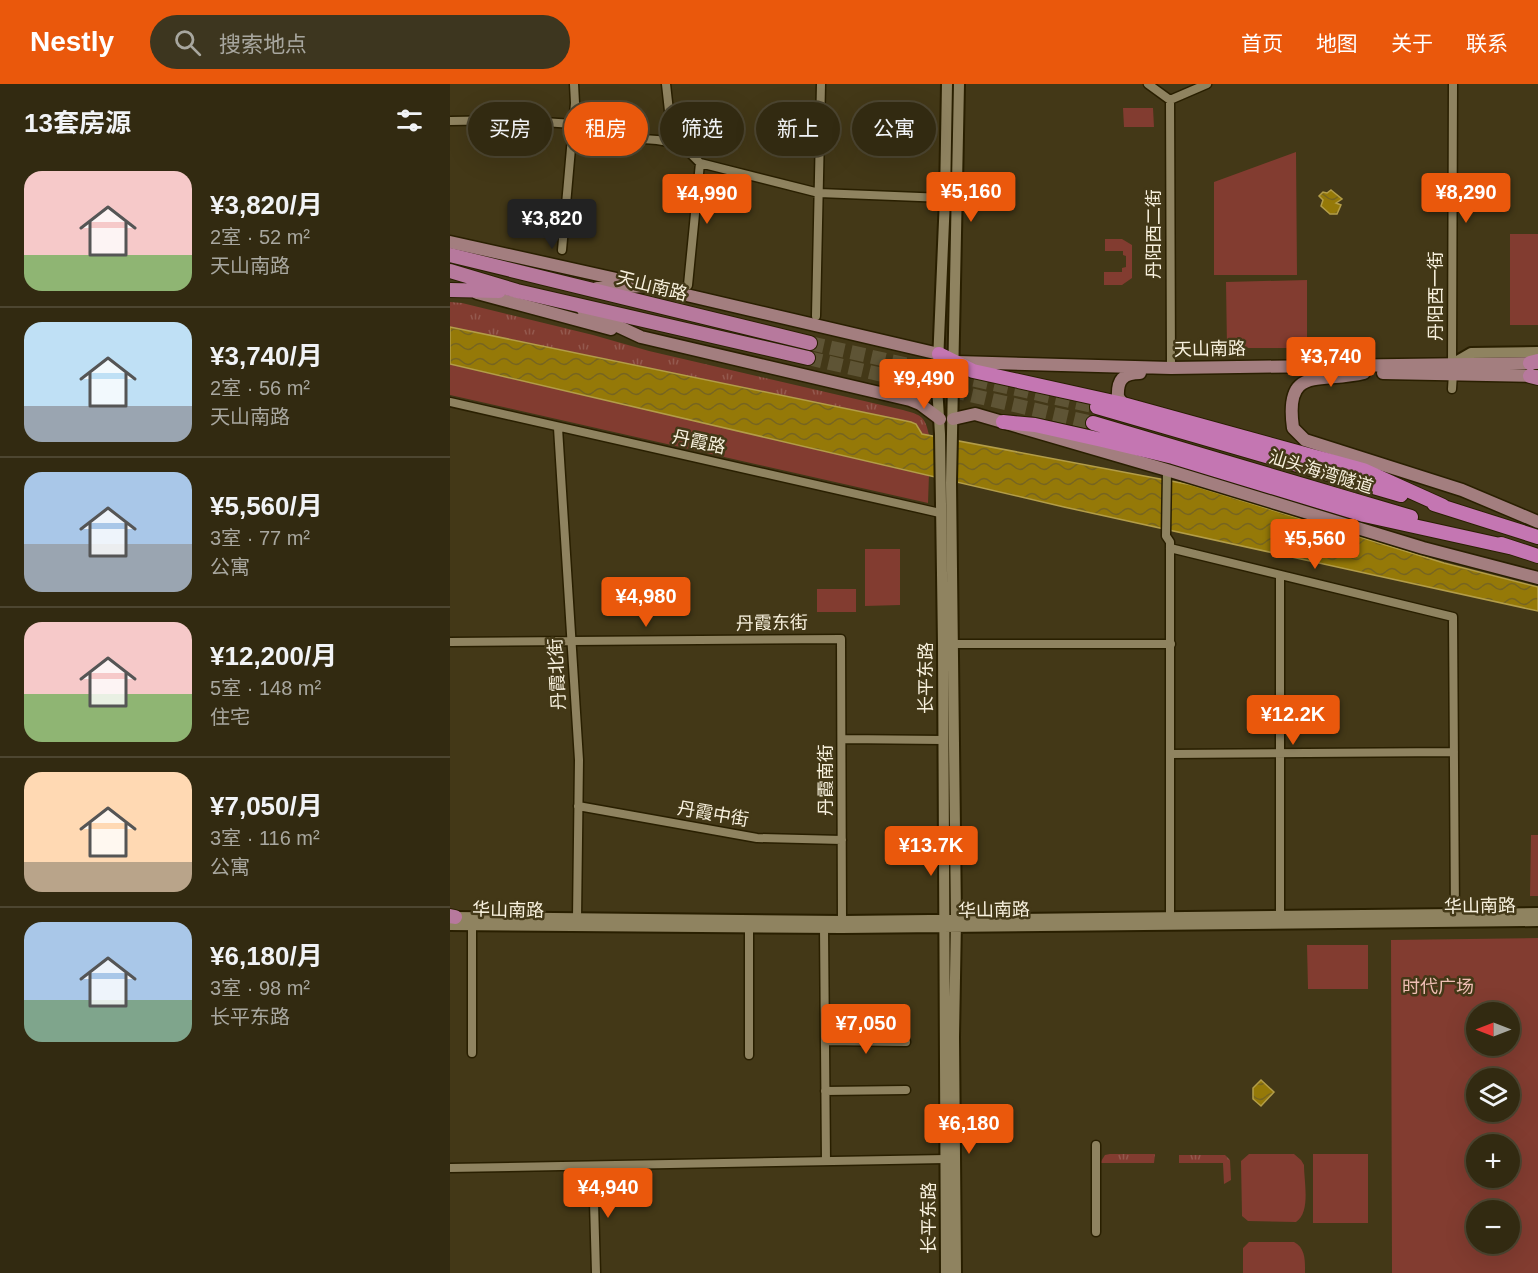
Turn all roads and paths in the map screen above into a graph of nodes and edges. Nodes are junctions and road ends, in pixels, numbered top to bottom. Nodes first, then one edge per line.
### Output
1 (574, 84) edge
2 (666, 84) edge
3 (821, 84) edge
4 (948, 84) edge
5 (959, 84) edge
6 (1148, 84) edge
7 (1207, 84) edge
8 (1453, 84) edge
9 (1170, 100) junction
10 (574, 102) edge
11 (668, 102) edge
12 (450, 121) edge
13 (564, 123) edge
14 (570, 156) edge
15 (693, 156) edge
16 (700, 163) junction
17 (819, 193) junction
18 (945, 198) junction
19 (450, 243) edge
20 (562, 250) dead end
21 (450, 255) edge
22 (472, 260) junction
23 (450, 271) edge
24 (688, 285) dead end
25 (648, 286) junction
26 (586, 288) junction
27 (450, 290) edge
28 (465, 290) junction
29 (517, 291) junction
30 (571, 304) junction
31 (816, 316) dead end
32 (641, 337) junction
33 (810, 343) tunnel mouth
34 (939, 354) junction
35 (808, 358) tunnel mouth
36 (955, 362) junction
37 (1536, 367) edge
38 (1171, 368) junction
39 (1453, 368) junction
40 (1364, 373) junction
41 (1452, 389) dead end
42 (450, 402) edge
43 (1123, 404) junction
44 (1097, 407) tunnel mouth
45 (946, 419) junction
46 (1003, 422) junction
47 (1094, 423) tunnel mouth
48 (558, 428) junction
49 (1167, 473) junction
50 (946, 482) junction
51 (1443, 506) junction
52 (940, 513) junction
53 (1538, 522) edge
54 (1538, 537) edge
55 (1509, 547) junction
56 (1170, 548) junction
57 (1538, 556) edge
58 (1280, 575) junction
59 (1538, 578) edge
60 (841, 639) joint
61 (450, 642) edge
62 (572, 642) junction
63 (948, 644) junction
64 (1170, 644) junction
65 (842, 739) junction
66 (943, 740) junction
67 (1454, 752) junction
68 (1280, 753) junction
69 (1170, 754) junction
70 (578, 806) junction
71 (842, 840) junction
72 (1538, 913) edge
73 (1455, 915) junction
74 (1280, 916) junction
75 (1170, 918) junction
76 (451, 919) edge
77 (577, 919) junction
78 (842, 921) junction
79 (1538, 921) edge
80 (951, 923) junction
81 (472, 926) junction
82 (749, 928) junction
83 (824, 928) junction
84 (825, 1041) junction
85 (906, 1042) dead end
86 (472, 1053) dead end
87 (749, 1055) dead end
88 (906, 1090) dead end
89 (825, 1091) junction
90 (1096, 1145) dead end
91 (946, 1159) junction
92 (826, 1161) junction
93 (593, 1166) junction
94 (450, 1168) edge
95 (1096, 1232) dead end
96 (596, 1273) edge
97 (946, 1273) edge
98 (956, 1273) edge

1 - 10 street
2 - 11 street
3 - 17 street
4 - 18 street, 长平东路
5 - 36 street, 长平东路
6 - 9 street
7 - 9 street
8 - 39 street, 丹阳西一街
9 - 38 street, 丹阳西二街
12 - 13 street
14 - 20 street
15 - 16 street
16 - 17 street
16 - 24 street
17 - 18 street
17 - 31 street
18 - 34 street, 长平东路
19 - 22 main road
19 - 25 main road
21 - 22 main road, 天山南路
22 - 26 main road, 天山南路
23 - 29 main road, 天山南路
25 - 26 main road
25 - 34 main road
26 - 33 main road, 天山南路
27 - 28 main road
28 - 29 main road
28 - 32 main road, 天山南路
29 - 30 main road, 天山南路
30 - 32 main road, 天山南路
30 - 35 main road, 天山南路
32 - 45 main road, 天山南路
34 - 36 highway
34 - 45 street, 长平东路
36 - 38 main road, 天山南路
36 - 43 highway
36 - 45 street, 长平东路
37 - 39 main road, 天山南路
37 - 39 street
38 - 39 main road, 天山南路
39 - 40 main road, 天山南路
39 - 41 street, 丹阳西一街
40 - 43 main road, 天山南路
40 - 53 main road
42 - 48 street, 丹霞路
43 - 51 highway
44 - 51 highway, 汕头海湾隧道
45 - 46 main road
45 - 50 street, 长平东路
45 - 50 street, 长平东路
46 - 49 main road
46 - 55 highway
47 - 55 highway, 汕头海湾隧道
48 - 52 street, 丹霞路
48 - 62 street, 丹霞北街
49 - 56 street
49 - 59 main road
50 - 52 street, 长平东路
50 - 63 street, 长平东路
51 - 54 highway, 汕头海湾隧道
52 - 63 street, 长平东路
55 - 57 highway, 汕头海湾隧道
56 - 58 street
56 - 64 street
58 - 67 street
58 - 68 street
60 - 62 street, 丹霞东街
60 - 65 street, 丹霞南街
61 - 62 street, 丹霞东街
62 - 70 street, 丹霞北街
63 - 64 street
63 - 66 street, 长平东路
63 - 80 street, 长平东路
64 - 69 street
65 - 66 street
65 - 71 street, 丹霞南街
66 - 80 street, 长平东路
67 - 68 street
67 - 73 street
68 - 69 street
68 - 74 street
69 - 75 street
70 - 71 street, 丹霞中街
70 - 77 street, 丹霞北街
71 - 78 street, 丹霞南街
72 - 73 street, 华山南路
73 - 74 street, 华山南路
74 - 75 street, 华山南路
75 - 80 street, 华山南路
76 - 77 street, 华山南路
76 - 81 street, 华山南路
77 - 78 street, 华山南路
78 - 80 street, 华山南路
79 - 80 street, 华山南路
80 - 83 street, 华山南路
80 - 91 street, 长平东路
80 - 98 street, 长平东路
81 - 82 street, 华山南路
81 - 86 street
82 - 83 street, 华山南路
82 - 87 street
83 - 84 street
84 - 85 street
84 - 89 street
88 - 89 street
89 - 92 street
90 - 95 street
91 - 92 street
91 - 97 street, 长平东路
92 - 93 street
93 - 94 street
93 - 96 street

